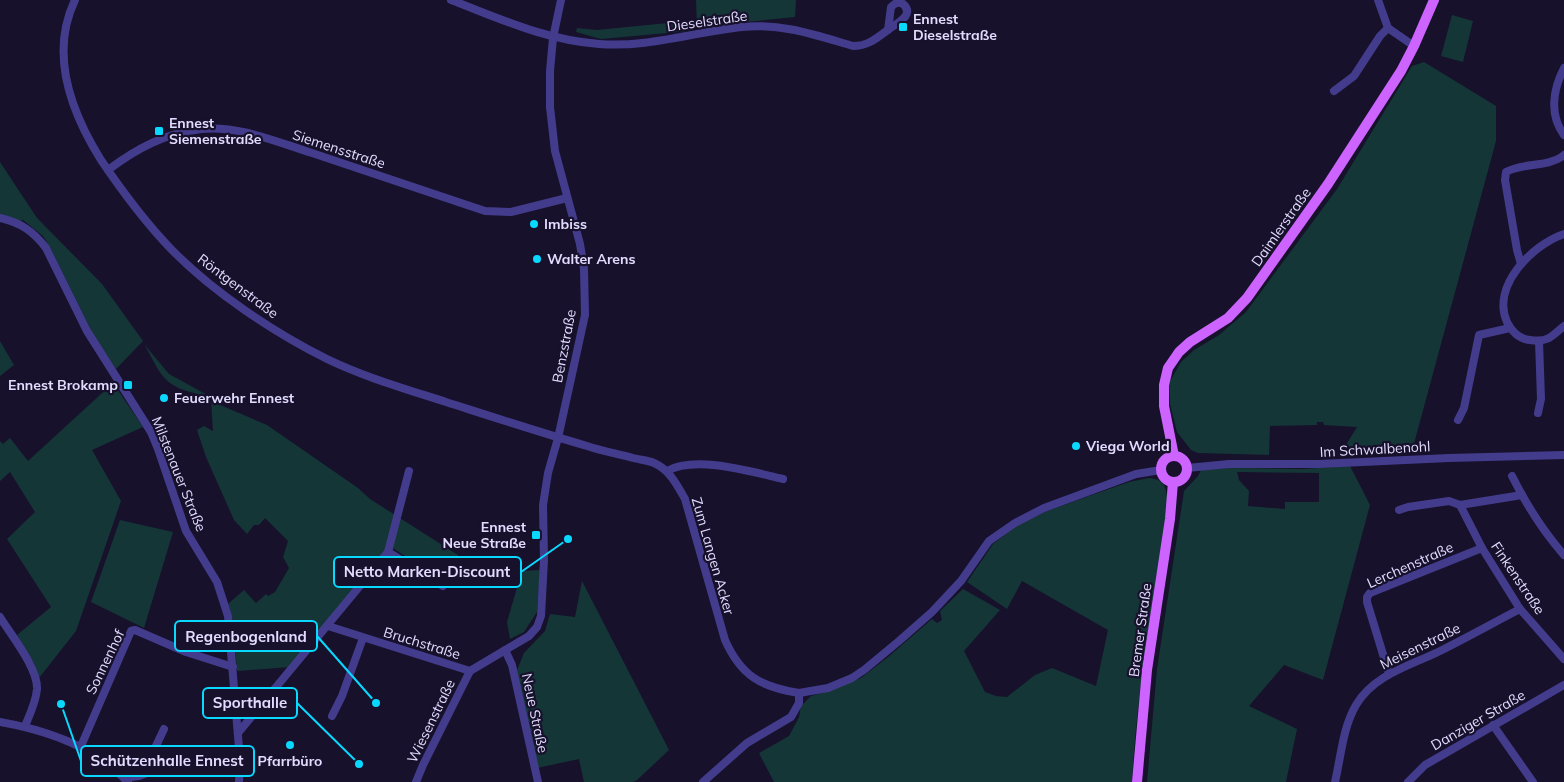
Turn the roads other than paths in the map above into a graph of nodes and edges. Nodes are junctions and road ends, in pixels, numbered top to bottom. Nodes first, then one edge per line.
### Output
1 (75, 0) edge
2 (450, 0) edge
3 (561, 0) edge
4 (1378, 0) edge
5 (1434, 0) edge
6 (1388, 28) junction
7 (888, 30) dead end
8 (553, 38) junction
9 (1414, 46) junction
10 (1564, 68) edge
11 (1334, 91) dead end
12 (1564, 135) edge
13 (1564, 155) edge
14 (108, 170) junction
15 (567, 198) junction
16 (0, 218) edge
17 (1564, 234) edge
18 (1521, 264) junction
19 (1564, 326) edge
20 (1510, 328) junction
21 (1539, 341) junction
22 (1538, 413) dead end
23 (1458, 420) dead end
24 (558, 438) junction
25 (1174, 456) junction
26 (1564, 456) edge
27 (1187, 468) junction
28 (1161, 470) junction
29 (409, 471) dead end
30 (667, 471) junction
31 (1512, 476) dead end
32 (783, 480) dead end
33 (1173, 482) junction
34 (1522, 495) junction
35 (1460, 505) junction
36 (1399, 510) dead end
37 (1482, 548) junction
38 (388, 552) junction
39 (1564, 555) edge
40 (443, 586) dead end
41 (1520, 609) junction
42 (0, 617) edge
43 (328, 626) junction
44 (363, 638) junction
45 (504, 650) junction
46 (1564, 659) edge
47 (233, 667) junction
48 (470, 671) junction
49 (1389, 674) junction
50 (1564, 685) edge
51 (799, 693) junction
52 (332, 716) dead end
53 (0, 722) edge
54 (1494, 725) junction
55 (25, 726) junction
56 (164, 729) dead end
57 (238, 733) junction
58 (81, 746) junction
59 (126, 780) edge
60 (239, 782) edge
61 (416, 782) edge
62 (538, 782) edge
63 (703, 782) edge
64 (1137, 782) edge
65 (1336, 782) edge
66 (1408, 782) edge
67 (1533, 782) edge

1 - 14 street, Röntgenstraße
2 - 8 street
3 - 8 street, Benzstraße
4 - 6 street
5 - 9 main road, Daimlerstraße
6 - 9 street
6 - 11 street
7 - 8 street, Dieselstraße
8 - 15 street, Benzstraße
9 - 25 main road, Daimlerstraße
10 - 12 street
13 - 18 street
14 - 15 street, Siemensstraße
14 - 24 street, Röntgenstraße
15 - 24 street, Benzstraße
16 - 47 street, Milstenauer Straße
17 - 18 street
18 - 20 street
19 - 21 street
20 - 21 street
20 - 23 street
21 - 22 street
24 - 30 street
24 - 45 street, Benzstraße
25 - 27 main road
25 - 28 main road
26 - 27 street, Im Schwalbenohl
27 - 33 main road
28 - 33 main road
28 - 51 street
29 - 38 street
30 - 32 street
30 - 51 street, Zum Langen Acker
31 - 34 street
33 - 64 main road, Bremer Straße
34 - 35 street
34 - 39 street
35 - 36 street
35 - 37 street, Finkenstraße
37 - 41 street, Finkenstraße
37 - 49 street, Lerchenstraße
38 - 40 street
38 - 43 street
41 - 46 street, Finkenstraße
41 - 49 street, Meisenstraße
42 - 55 street
43 - 44 street, Bruchstraße
43 - 57 street
44 - 48 street, Bruchstraße
44 - 52 street
45 - 48 street, Bruchstraße
45 - 62 street, Neue Straße
47 - 57 street, Milstenauer Straße
47 - 58 street, Sonnenhof
48 - 61 street, Wiesenstraße
49 - 65 street, Meisenstraße
50 - 54 street, Danziger Straße
51 - 63 street
53 - 55 street
54 - 66 street, Danziger Straße
54 - 67 street
55 - 58 street
56 - 59 street
57 - 60 street, Milstenauer Straße
58 - 59 street

